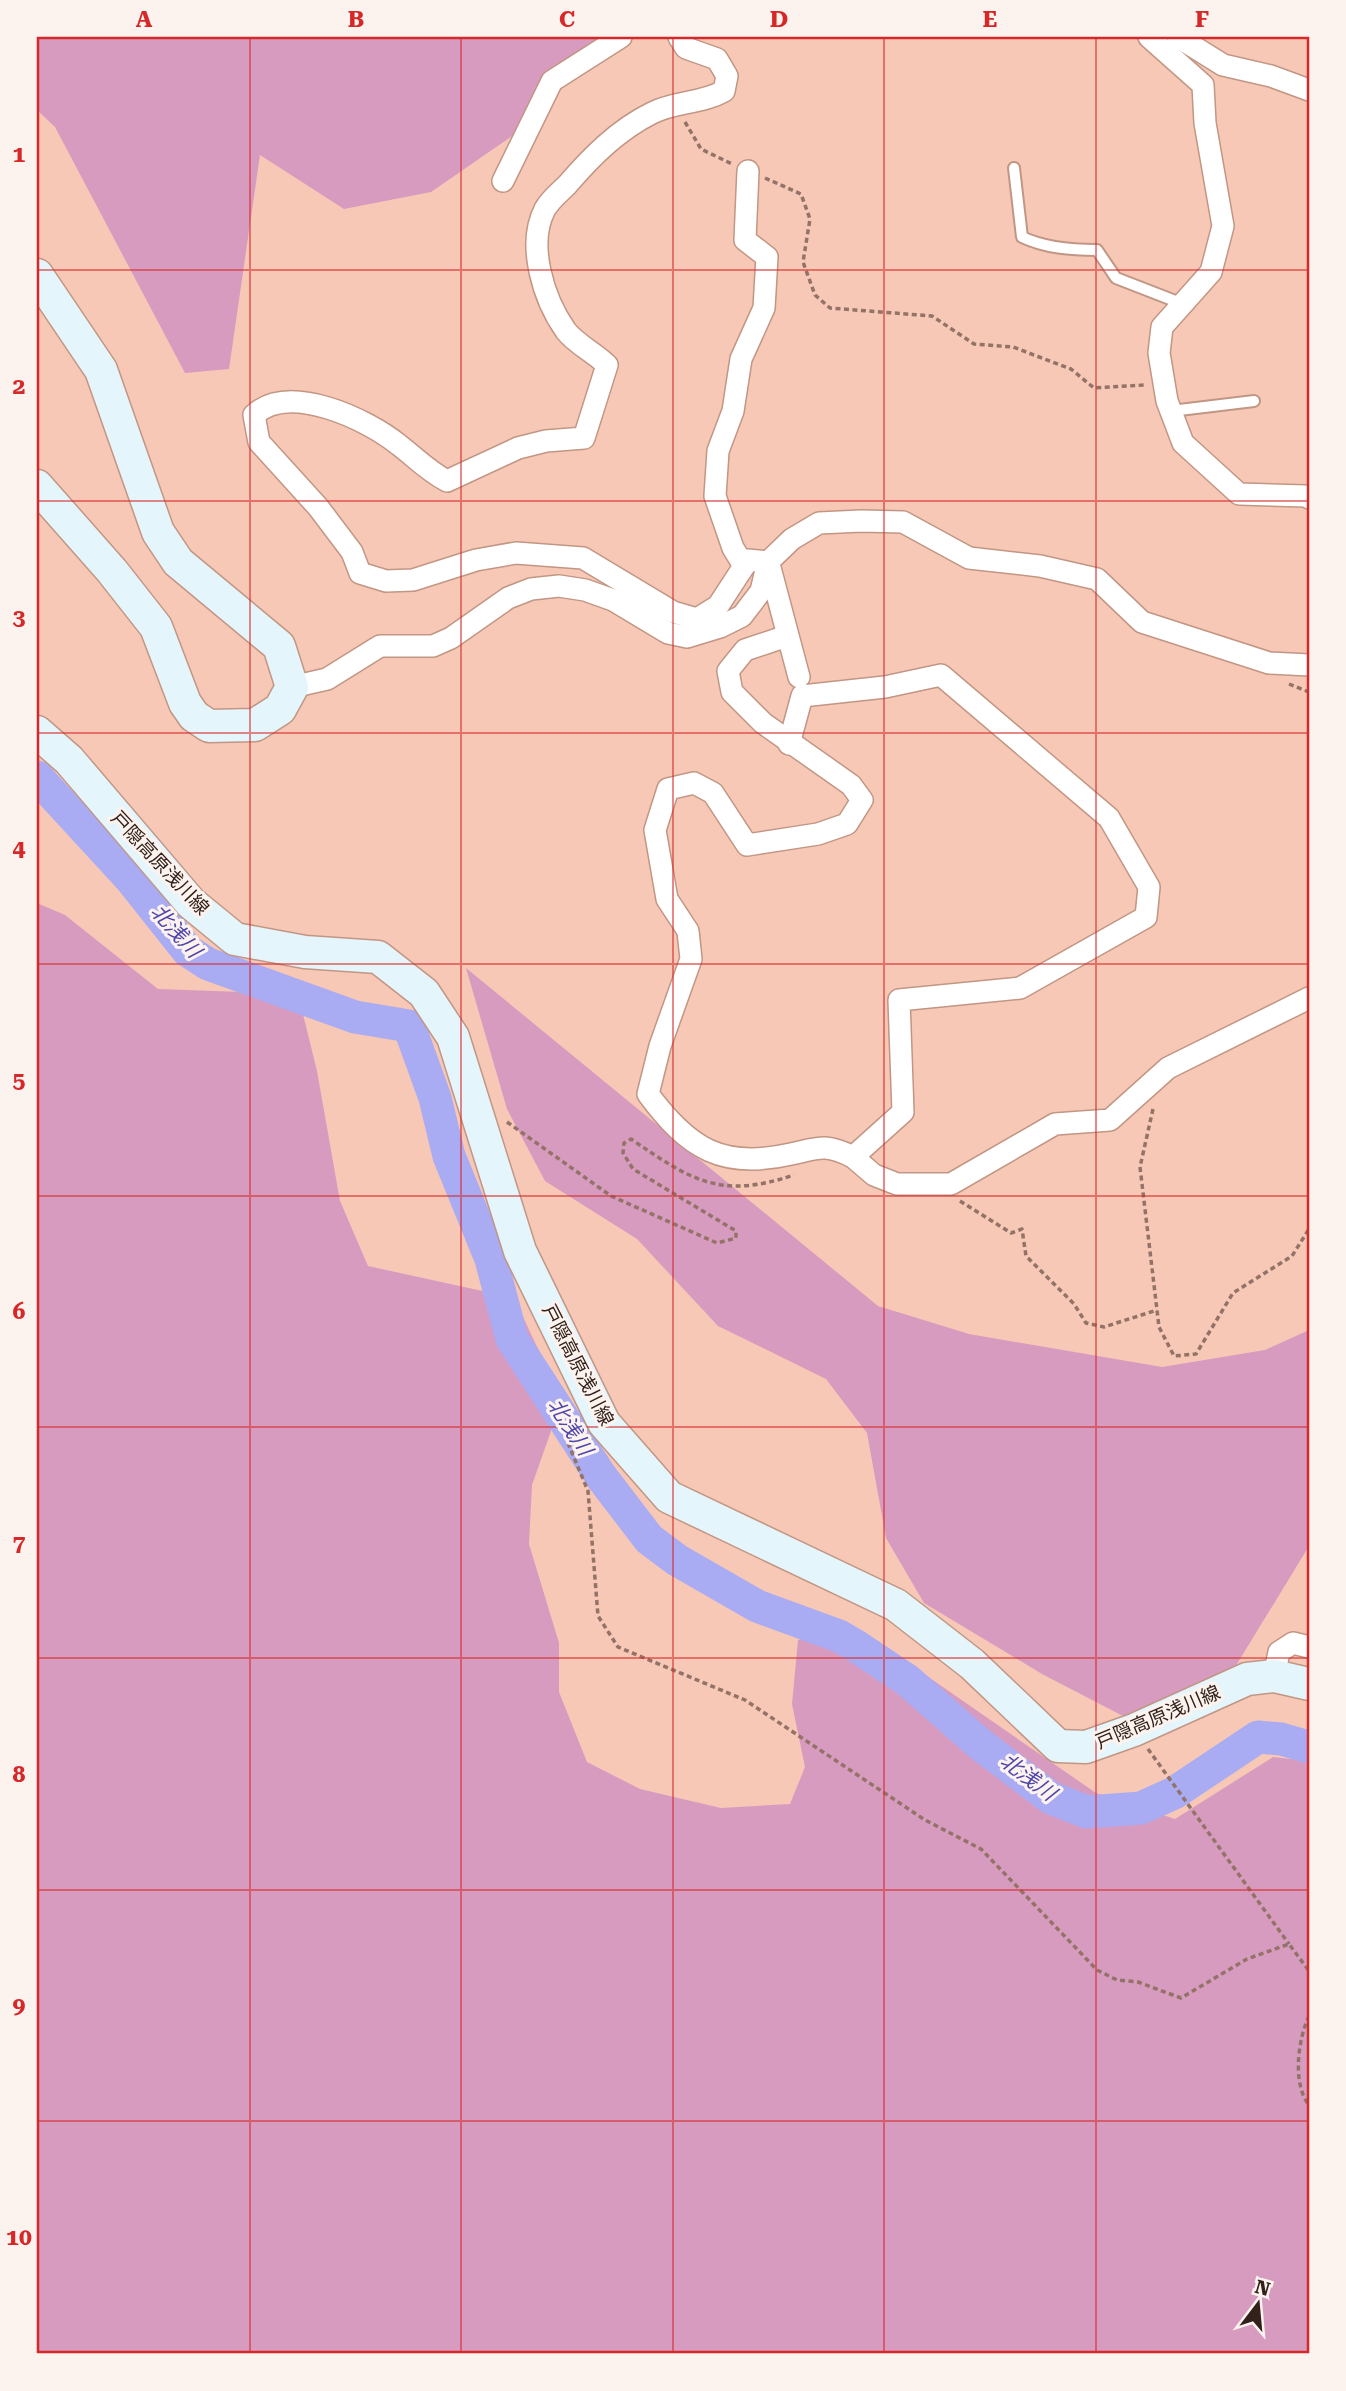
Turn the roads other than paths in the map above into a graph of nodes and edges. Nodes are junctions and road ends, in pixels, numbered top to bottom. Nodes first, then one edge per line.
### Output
1 (621, 37) edge
2 (679, 37) edge
3 (1149, 37) edge
4 (1178, 37) edge
5 (1309, 90) edge
6 (1014, 168) dead end
7 (748, 171) road end
8 (503, 181) dead end
9 (37, 275) edge
10 (1183, 304) junction
11 (1254, 401) dead end
12 (1171, 411) junction
13 (37, 486) edge
14 (1309, 498) edge
15 (768, 562) junction
16 (744, 566) junction
17 (787, 636) junction
18 (1309, 666) edge
19 (799, 677) dead end
20 (292, 687) junction
21 (37, 732) edge
22 (789, 744) junction
23 (1309, 999) edge
24 (853, 1157) junction
25 (1309, 1647) edge
26 (1273, 1676) junction
27 (1309, 1684) edge

1 - 8 street
2 - 16 street
3 - 10 street
4 - 5 street
6 - 10 lane
7 - 16 street
9 - 20 main road
10 - 12 street
11 - 12 lane
12 - 14 street
13 - 20 main road
15 - 16 street
15 - 17 street
15 - 18 street
15 - 20 street
17 - 19 street
17 - 22 street
21 - 26 main road, 戸隠高原浅川線
22 - 24 street
22 - 24 street
23 - 24 street
25 - 26 street
26 - 27 main road, 戸隠高原浅川線

